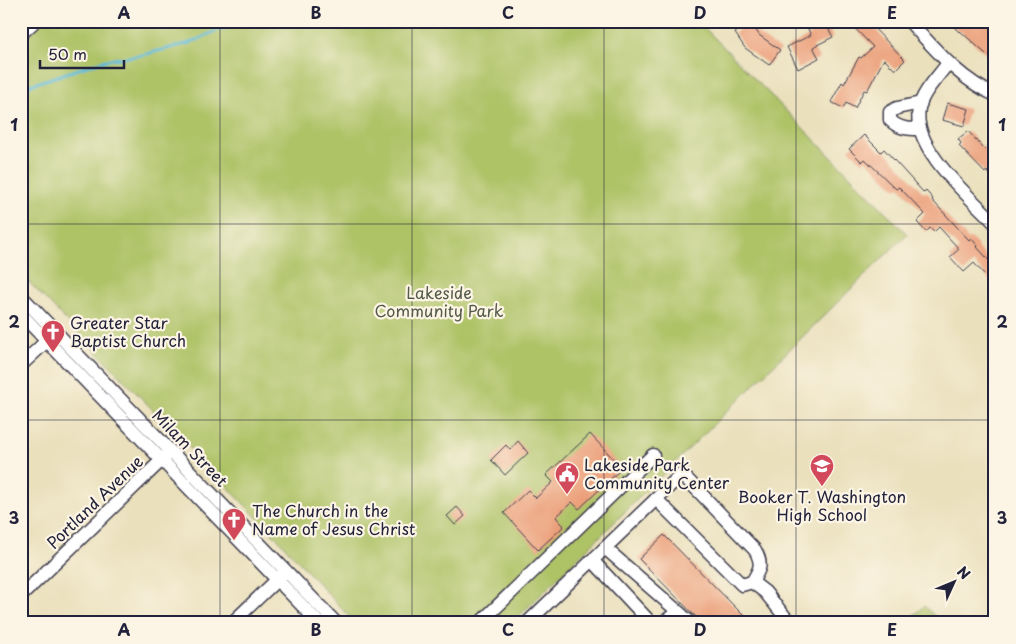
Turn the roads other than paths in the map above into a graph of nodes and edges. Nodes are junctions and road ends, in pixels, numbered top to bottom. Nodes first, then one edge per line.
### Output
1 (32, 21) edge
2 (909, 21) edge
3 (21, 31) edge
4 (948, 63) junction
5 (995, 95) edge
6 (921, 103) junction
7 (920, 129) junction
8 (995, 223) edge
9 (21, 296) edge
10 (21, 314) edge
11 (51, 336) junction
12 (21, 365) edge
13 (166, 455) junction
14 (653, 455) dead end
15 (656, 499) junction
16 (606, 548) junction
17 (592, 560) junction
18 (281, 575) junction
19 (752, 582) junction
20 (21, 596) edge
21 (686, 619) edge
22 (232, 623) edge
23 (319, 623) edge
24 (336, 623) edge
25 (480, 623) edge
26 (527, 623) edge
27 (651, 623) edge
28 (664, 623) edge
29 (790, 623) edge

1 - 3 main road
2 - 4 street
4 - 5 street
4 - 6 street
6 - 7 street
6 - 7 street
7 - 8 street
9 - 11 street, Milam Street
10 - 11 street, Milam Street
11 - 12 street
11 - 13 street, Milam Street
13 - 18 street, Milam Street
13 - 20 street, Portland Avenue
14 - 25 street
15 - 16 street
15 - 19 street
15 - 19 street
16 - 17 street
16 - 21 street
17 - 26 street
17 - 27 street
18 - 22 street
18 - 23 street, Milam Street
18 - 24 street, Milam Street
19 - 29 street
21 - 28 street

